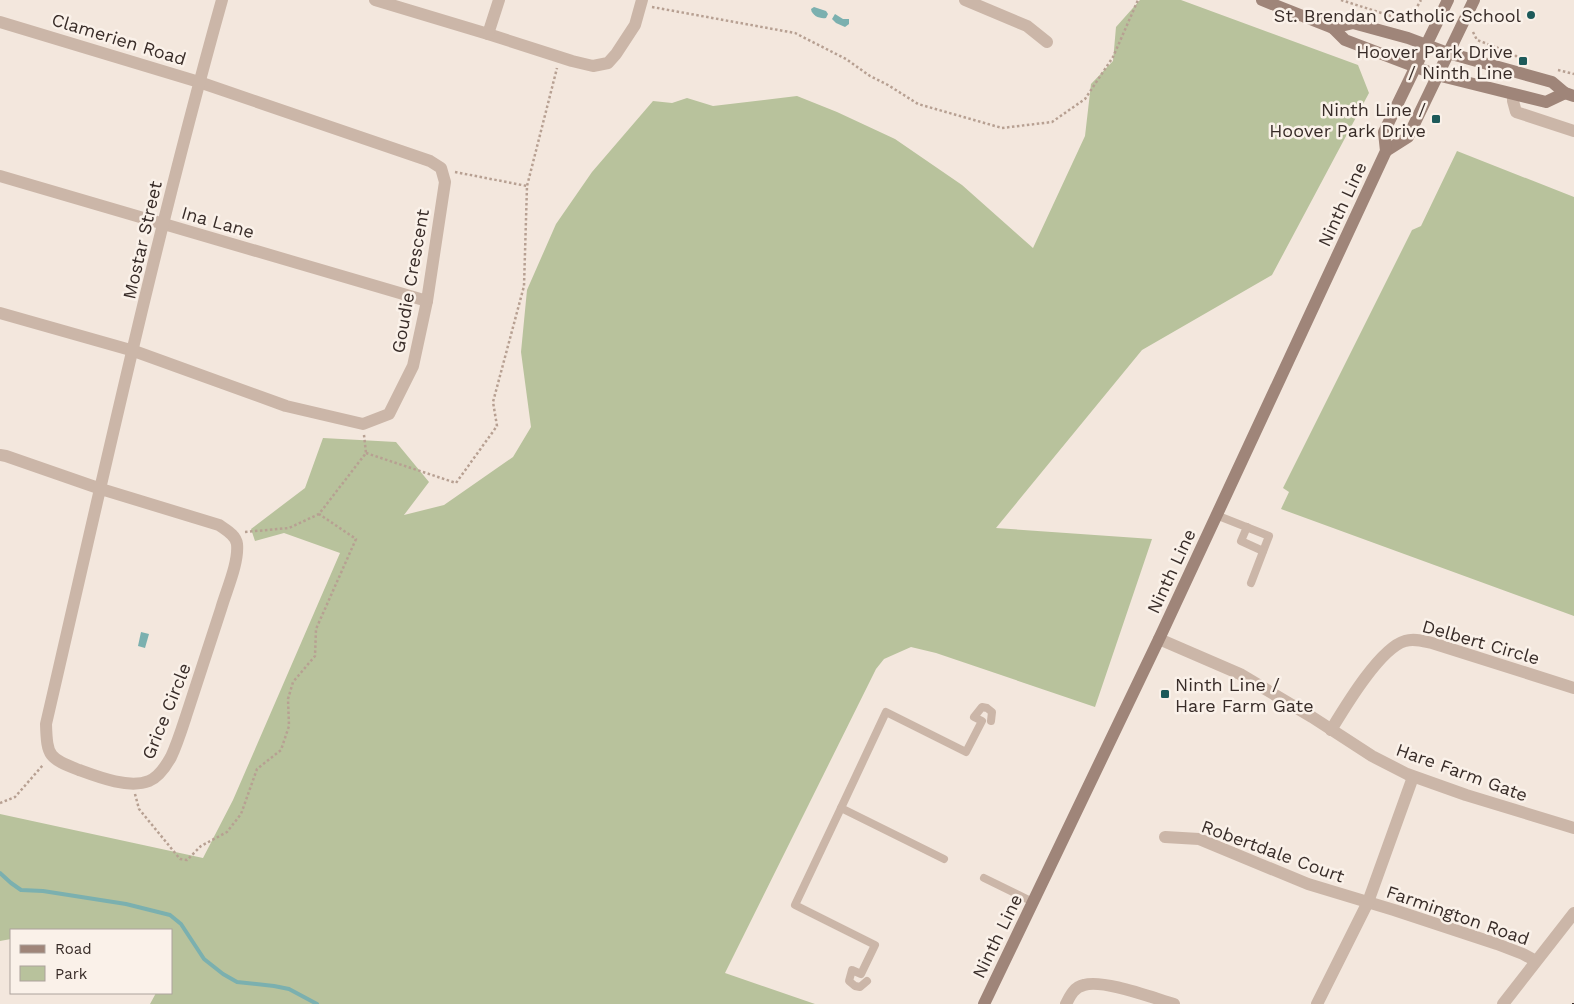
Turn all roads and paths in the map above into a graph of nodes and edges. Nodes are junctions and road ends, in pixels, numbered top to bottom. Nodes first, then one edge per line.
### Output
1 (222, 0) edge
2 (375, 0) edge
3 (499, 0) edge
4 (965, 0) edge
5 (1138, 0) edge
6 (1262, 0) edge
7 (1341, 0) edge
8 (1421, 0) edge
9 (1448, 0) edge
10 (1474, 0) edge
11 (641, 2) edge
12 (1410, 19) junction
13 (1416, 20) dead end
14 (0, 22) edge
15 (1333, 28) junction
16 (1474, 32) dead end
17 (488, 34) junction
18 (1047, 42) dead end
19 (1426, 45) junction
20 (1448, 53) junction
21 (559, 57) junction
22 (1526, 62) dead end
23 (1416, 67) junction
24 (1555, 69) dead end
25 (1574, 74) edge
26 (1437, 75) junction
27 (199, 82) junction
28 (1513, 94) junction
29 (1572, 95) edge
30 (1574, 131) edge
31 (1386, 151) junction
32 (441, 168) junction
33 (0, 176) edge
34 (528, 186) junction
35 (163, 224) junction
36 (427, 301) junction
37 (0, 313) edge
38 (134, 351) junction
39 (363, 424) junction
40 (366, 453) junction
41 (0, 455) edge
42 (101, 489) junction
43 (319, 514) junction
44 (1216, 515) junction
45 (1247, 527) junction
46 (232, 534) junction
47 (1263, 551) junction
48 (1251, 583) dead end
49 (1159, 639) junction
50 (1574, 688) edge
51 (986, 722) dead end
52 (1331, 730) junction
53 (52, 756) junction
54 (1413, 777) junction
55 (132, 783) junction
56 (0, 803) edge
57 (841, 808) junction
58 (1574, 828) edge
59 (1165, 837) dead end
60 (944, 859) dead end
61 (984, 878) dead end
62 (1033, 902) junction
63 (1368, 902) junction
64 (1574, 913) edge
65 (1536, 962) junction
66 (864, 977) dead end
67 (984, 1004) edge
68 (1066, 1004) edge
69 (1174, 1004) edge
70 (1317, 1004) edge
71 (1504, 1004) edge

1 - 27 street, Mostar Street
2 - 17 street
3 - 17 street
4 - 18 street
5 - 11 path
6 - 15 main road
7 - 12 path
8 - 12 path
9 - 19 main road, Ninth Line
10 - 20 main road, Ninth Line
11 - 21 street
12 - 13 path
14 - 27 street, Clamerien Road
15 - 19 main road
15 - 23 main road
16 - 22 path
17 - 21 street
19 - 20 main road
19 - 23 main road, Ninth Line
20 - 26 main road, Ninth Line
20 - 29 main road
21 - 34 path
23 - 26 main road
23 - 31 main road, Ninth Line
24 - 25 path
26 - 28 main road
26 - 31 main road, Ninth Line
27 - 32 street
27 - 35 street, Mostar Street
28 - 29 main road
28 - 30 street
31 - 44 main road, Ninth Line
32 - 34 path
32 - 36 street, Goudie Crescent
33 - 35 street, Ina Lane
34 - 40 path
35 - 36 street, Ina Lane
35 - 38 street, Mostar Street
36 - 39 street, Goudie Crescent
37 - 38 street
38 - 39 street
38 - 42 street, Mostar Street
39 - 40 path
40 - 43 path
41 - 42 street
42 - 46 street
42 - 53 street
43 - 46 path
43 - 55 path
44 - 45 lane
44 - 49 main road, Ninth Line
45 - 47 lane
45 - 47 lane
46 - 55 street, Grice Circle
47 - 48 lane
49 - 52 street, Hare Farm Gate
49 - 62 main road, Ninth Line
50 - 52 street, Delbert Circle
51 - 57 lane
52 - 54 street, Hare Farm Gate
53 - 55 street, Grice Circle
53 - 56 path
54 - 58 street, Hare Farm Gate
54 - 63 street
57 - 60 lane
57 - 66 lane
59 - 63 street, Robertdale Court
61 - 62 lane
62 - 67 main road, Ninth Line
63 - 65 street, Farmington Road
63 - 70 street
64 - 65 street
65 - 71 street
68 - 69 street

